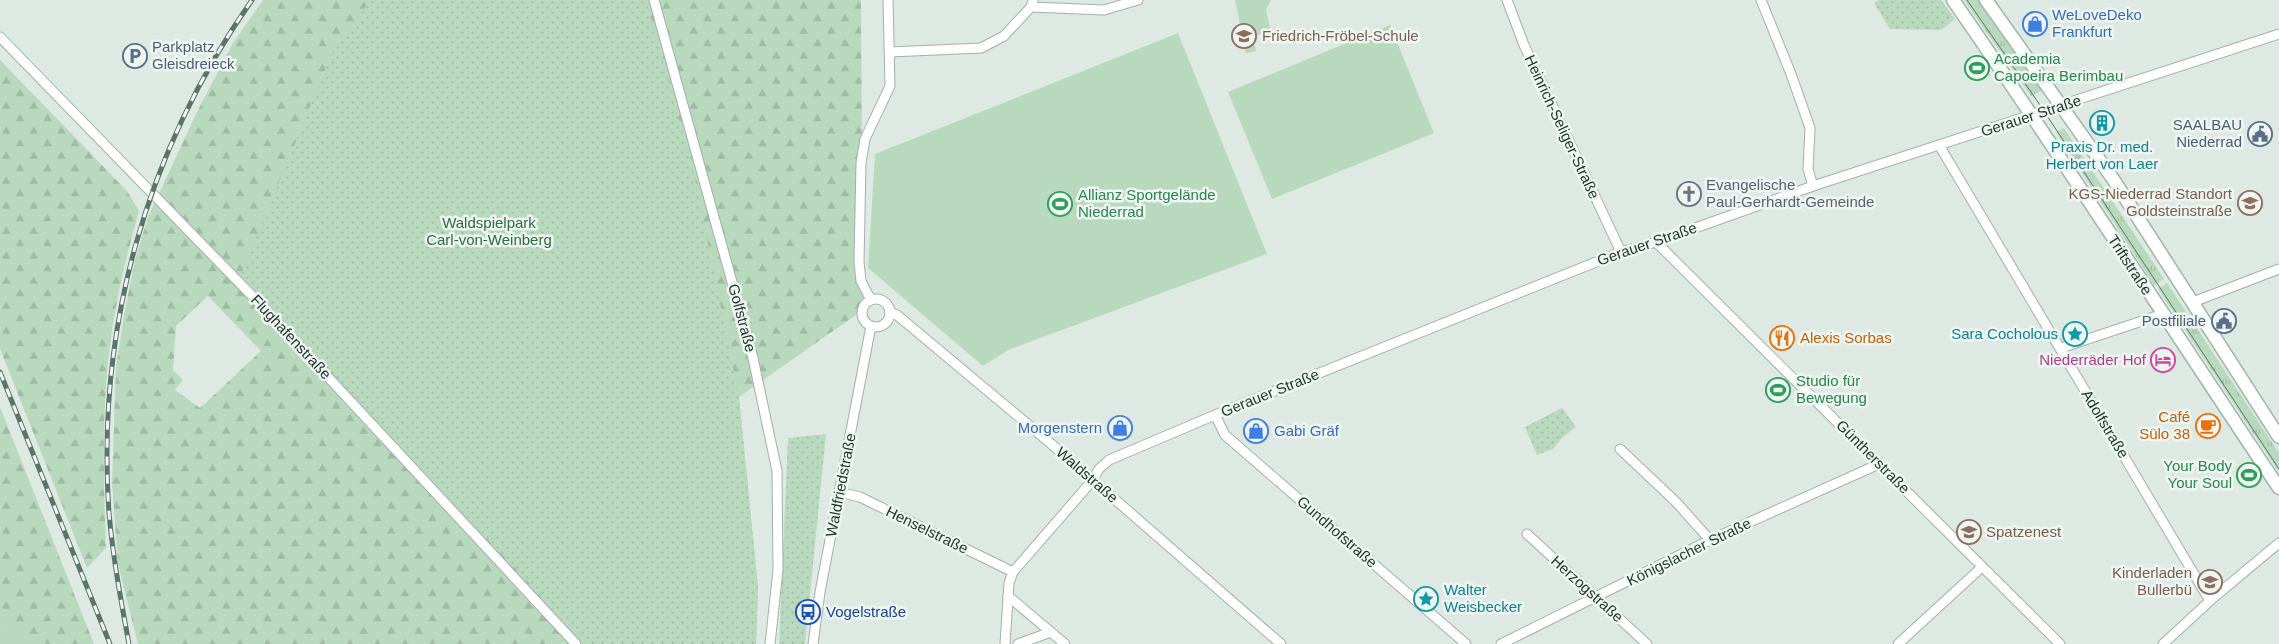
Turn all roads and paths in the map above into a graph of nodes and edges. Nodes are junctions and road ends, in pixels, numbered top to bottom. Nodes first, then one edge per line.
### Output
1 (654, 0) edge
2 (888, 0) edge
3 (1138, 0) edge
4 (1507, 0) edge
5 (1761, 0) edge
6 (1953, 0) edge
7 (1986, 0) edge
8 (1032, 4) edge
9 (2279, 34) edge
10 (0, 37) edge
11 (890, 52) junction
12 (2062, 106) junction
13 (2034, 115) junction
14 (1939, 145) junction
15 (1812, 186) junction
16 (1656, 242) junction
17 (1621, 252) junction
18 (2279, 269) edge
19 (872, 300) junction
20 (2192, 302) junction
21 (890, 312) junction
22 (2163, 314) junction
23 (871, 326) junction
24 (2061, 348) junction
25 (1215, 415) junction
26 (2279, 437) edge
27 (1620, 449) dead end
28 (1879, 464) junction
29 (1092, 480) junction
30 (2279, 488) edge
31 (840, 492) junction
32 (1527, 534) dead end
33 (1710, 540) junction
34 (2279, 543) edge
35 (1982, 567) junction
36 (1013, 572) junction
37 (1008, 596) junction
38 (1597, 597) junction
39 (2210, 601) junction
40 (1051, 632) junction
41 (576, 644) edge
42 (770, 644) edge
43 (813, 644) edge
44 (1005, 644) edge
45 (1018, 644) edge
46 (1065, 644) edge
47 (1281, 644) edge
48 (1466, 644) edge
49 (1501, 644) edge
50 (1647, 644) edge
51 (1898, 644) edge
52 (2060, 644) edge
53 (2163, 644) edge

1 - 42 street, Golfstraße
2 - 11 street
3 - 8 street
4 - 17 street, Heinrich-Seliger-Straße
5 - 15 street
6 - 13 main road, Triftstraße
7 - 12 main road
8 - 11 street
9 - 12 street, Gerauer Straße
10 - 41 street, Flughafenstraße
11 - 19 street
12 - 13 street, Gerauer Straße
12 - 20 main road
13 - 14 street, Gerauer Straße
13 - 22 main road, Triftstraße
14 - 15 street, Gerauer Straße
14 - 24 street, Adolfstraße
15 - 16 street, Gerauer Straße
16 - 17 street, Gerauer Straße
16 - 28 street, Güntherstraße
17 - 25 street, Gerauer Straße
18 - 20 street
19 - 21 street
19 - 23 street, Waldfriedstraße
20 - 26 main road
21 - 23 street
21 - 29 street, Waldstraße
22 - 24 street
22 - 30 main road, Triftstraße
23 - 31 street, Waldfriedstraße
24 - 39 street, Adolfstraße
25 - 29 street, Gerauer Straße
25 - 48 street, Gundhofstraße
27 - 33 street
28 - 33 street, Königslacher Straße
28 - 35 street, Güntherstraße
29 - 36 street, Gerauer Straße
29 - 47 street, Waldstraße
31 - 36 street, Henselstraße
31 - 43 street, Waldfriedstraße
32 - 38 street, Herzogstraße
33 - 38 street, Königslacher Straße
34 - 39 street
35 - 51 street
35 - 52 street, Güntherstraße
36 - 37 street
37 - 40 street
37 - 44 street
38 - 49 street, Königslacher Straße
38 - 50 street, Herzogstraße
39 - 53 street
40 - 45 street
40 - 46 street

